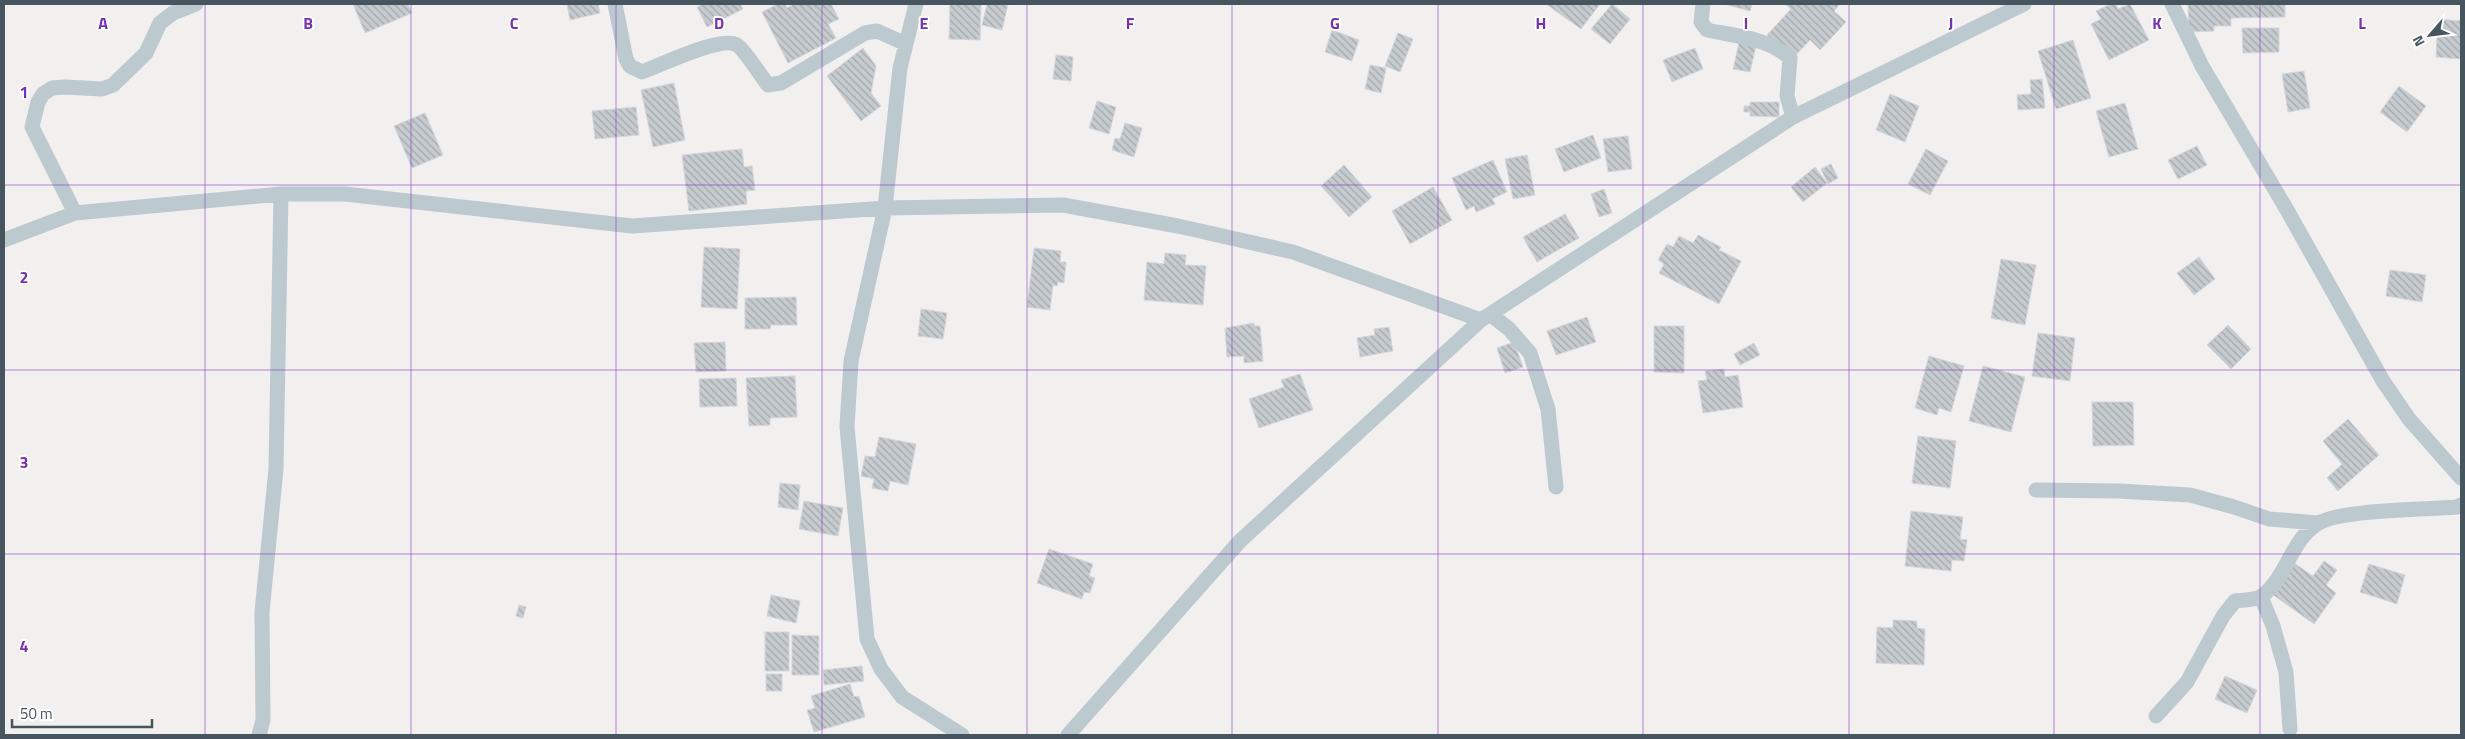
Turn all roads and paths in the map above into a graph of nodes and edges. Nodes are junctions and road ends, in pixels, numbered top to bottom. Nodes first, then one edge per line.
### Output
1 (196, 4) edge
2 (615, 4) edge
3 (916, 4) edge
4 (1703, 4) edge
5 (2024, 4) edge
6 (2172, 4) edge
7 (906, 44) junction
8 (1793, 117) junction
9 (281, 194) junction
10 (886, 208) junction
11 (76, 214) junction
12 (4, 240) edge
13 (1486, 317) junction
14 (2461, 478) edge
15 (1556, 487) dead end
16 (2036, 490) dead end
17 (2461, 504) edge
18 (2318, 523) junction
19 (2260, 597) junction
20 (2156, 716) dead end
21 (2290, 729) dead end
22 (259, 735) edge
23 (962, 735) edge
24 (1068, 735) edge

1 - 11 street
2 - 7 street
3 - 7 street
4 - 8 street
5 - 8 street
6 - 14 street
7 - 10 street
8 - 13 street
9 - 10 street
9 - 11 street
9 - 22 street
10 - 13 street
10 - 23 street
11 - 12 street
13 - 15 street
13 - 24 street
16 - 18 street
17 - 18 street
18 - 19 street
19 - 20 street
19 - 21 street

